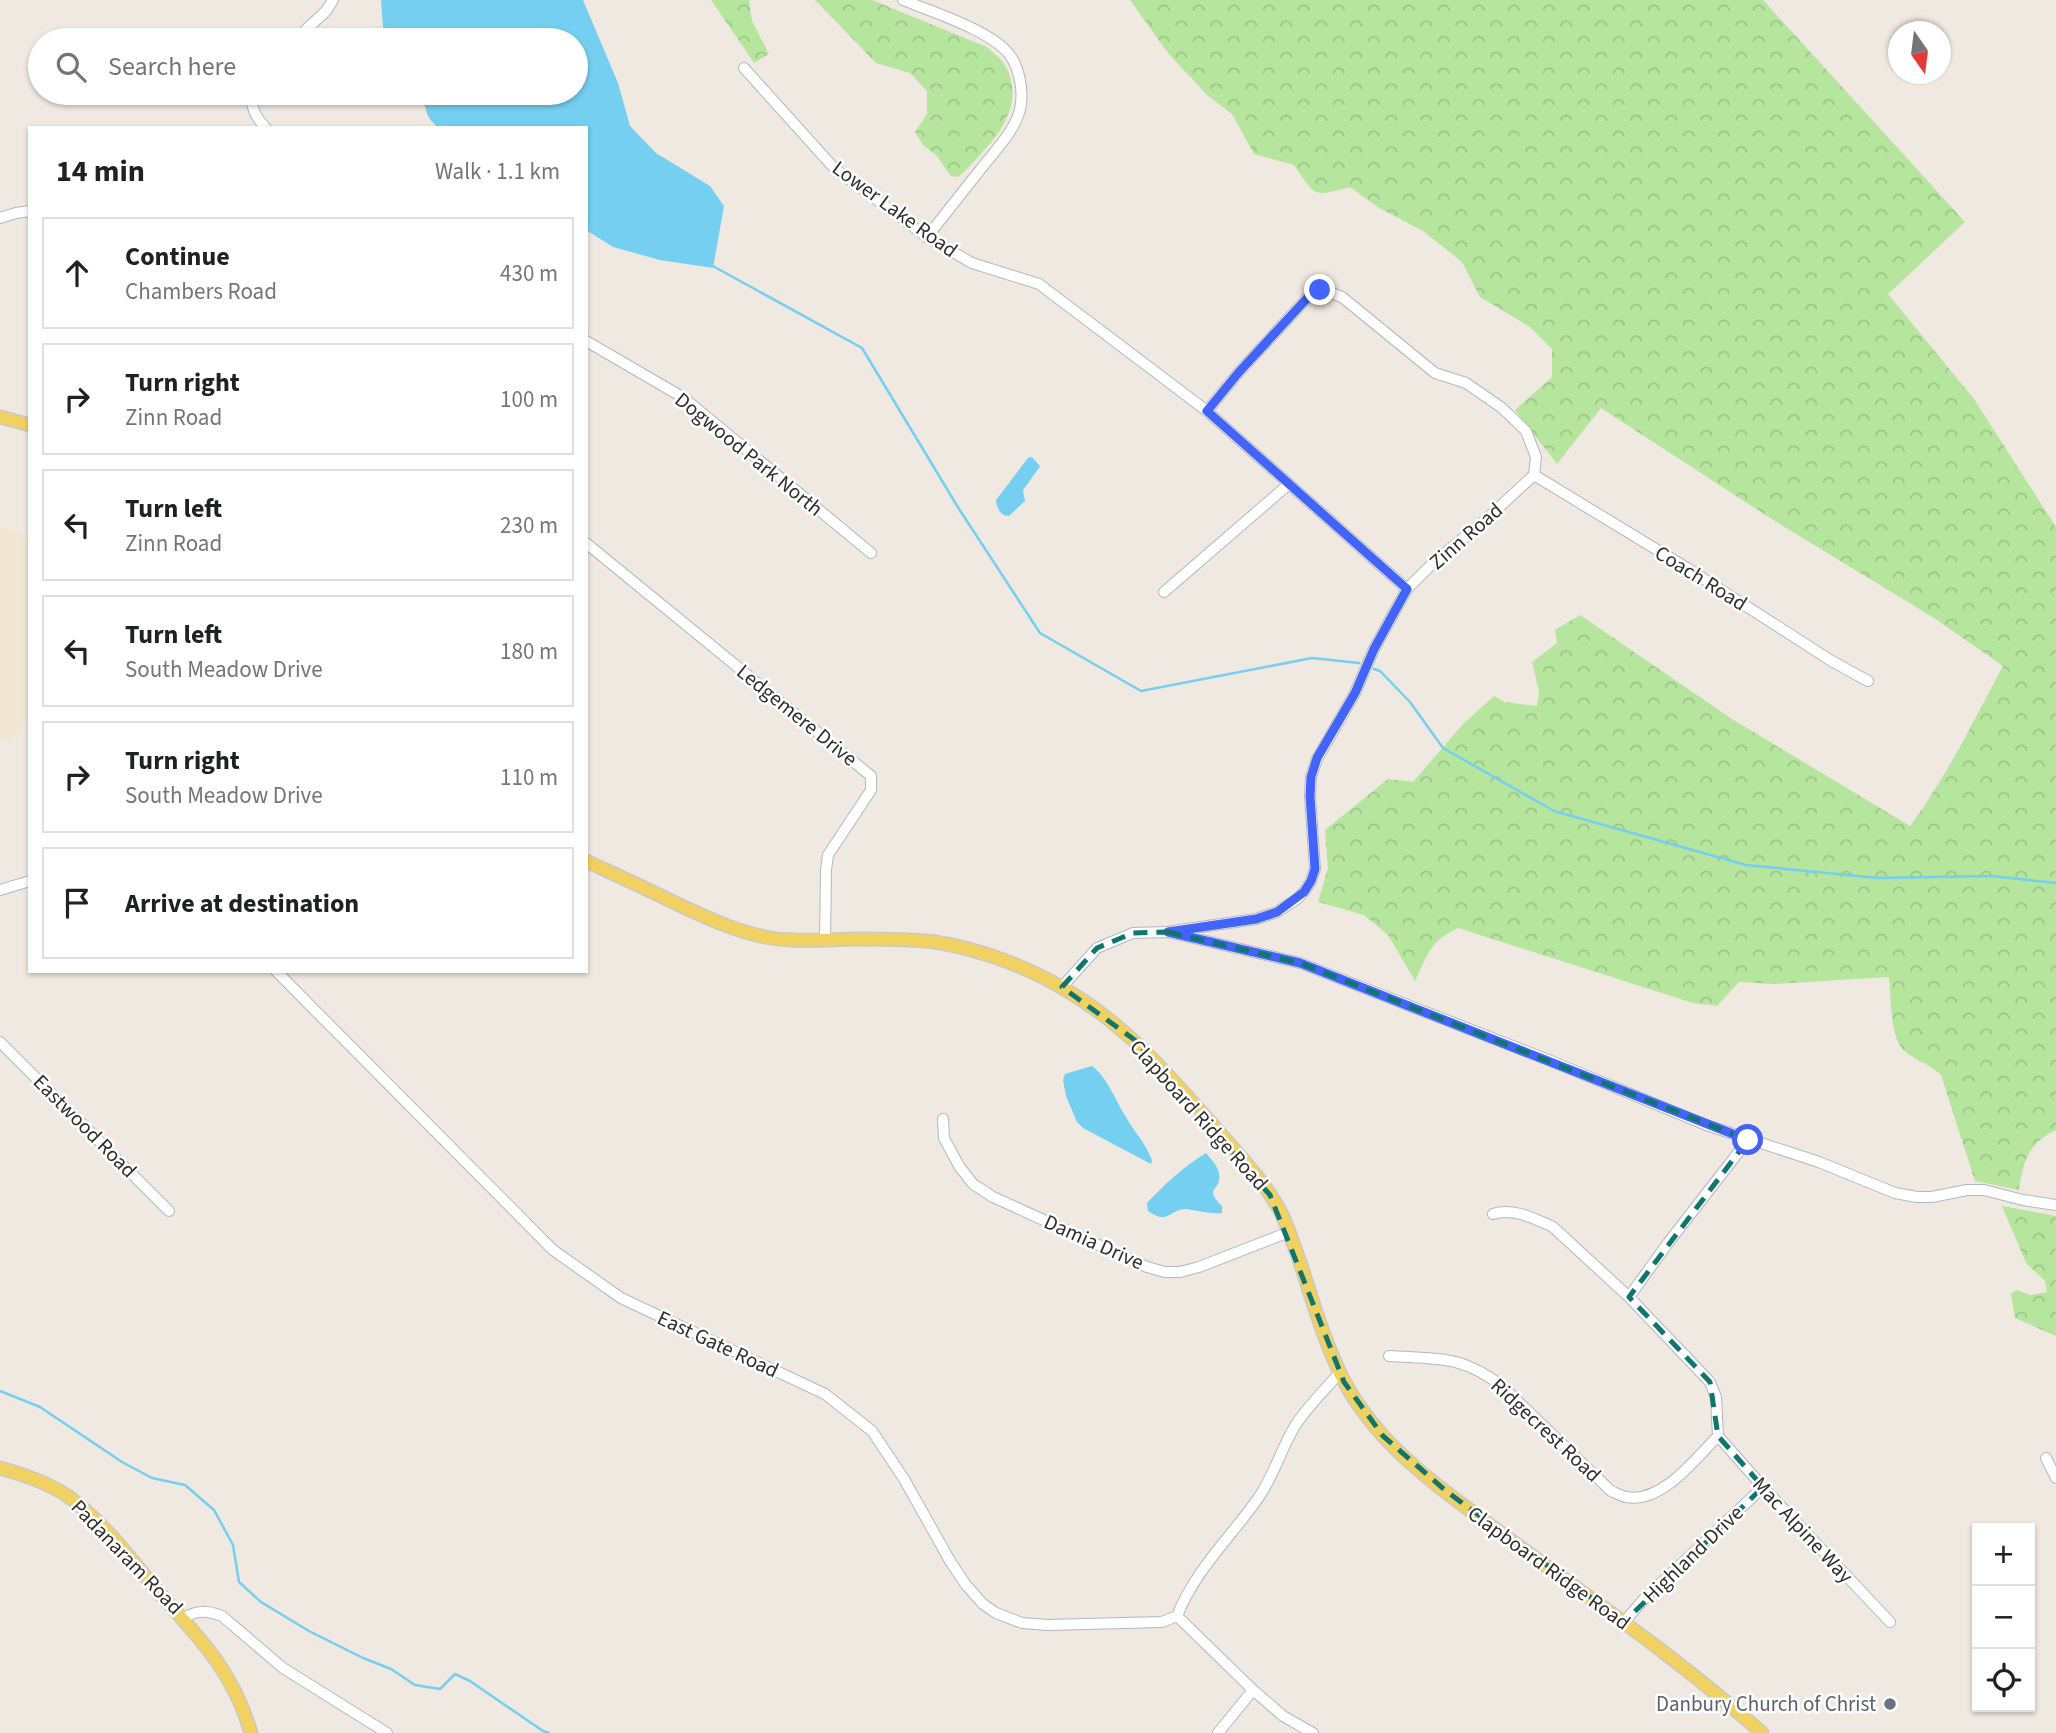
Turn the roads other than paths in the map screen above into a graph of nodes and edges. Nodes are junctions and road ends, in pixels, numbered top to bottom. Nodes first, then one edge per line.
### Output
1 (333, 0) edge
2 (903, 0) edge
3 (308, 28) edge
4 (744, 68) dead end
5 (253, 105) edge
6 (264, 126) edge
7 (28, 211) edge
8 (0, 218) edge
9 (927, 237) junction
10 (588, 342) edge
11 (1207, 411) junction
12 (0, 417) edge
13 (28, 424) edge
14 (1534, 475) junction
15 (1289, 484) junction
16 (588, 545) edge
17 (871, 553) dead end
18 (1407, 589) junction
19 (1164, 592) dead end
20 (1868, 681) dead end
21 (588, 862) edge
22 (28, 882) edge
23 (0, 890) edge
24 (1168, 932) junction
25 (825, 939) junction
26 (278, 973) edge
27 (1062, 987) junction
28 (0, 1042) edge
29 (943, 1119) dead end
30 (1748, 1140) junction
31 (2056, 1205) edge
32 (169, 1211) dead end
33 (1493, 1214) dead end
34 (1289, 1233) junction
35 (1629, 1297) junction
36 (1389, 1356) dead end
37 (1340, 1373) junction
38 (1718, 1436) junction
39 (2046, 1458) dead end
40 (0, 1468) edge
41 (2056, 1478) edge
42 (1763, 1487) junction
43 (1177, 1616) junction
44 (182, 1619) junction
45 (1624, 1622) junction
46 (1890, 1622) dead end
47 (1253, 1690) junction
48 (251, 1733) edge
49 (387, 1733) edge
50 (1218, 1733) edge
51 (1313, 1733) edge
52 (1762, 1733) edge

1 - 3 street
2 - 9 street
4 - 9 street, Lower Lake Road
5 - 6 street
7 - 8 street
9 - 11 street, Lower Lake Road
10 - 17 street, Dogwood Park North
11 - 14 street
11 - 15 street, Lower Lake Road
12 - 13 main road
14 - 18 street, Zinn Road
14 - 20 street, Coach Road
15 - 18 street, Lower Lake Road
15 - 19 street
16 - 25 street, Ledgemere Drive
18 - 24 street, Zinn Road
21 - 25 main road, Clapboard Ridge Road
22 - 23 street
24 - 27 street
24 - 30 street
25 - 27 main road, Clapboard Ridge Road
26 - 43 street, East Gate Road
27 - 34 main road, Clapboard Ridge Road
28 - 32 street, Eastwood Road
29 - 34 street, Damia Drive
30 - 31 street
30 - 35 street
33 - 35 street
34 - 37 main road, Clapboard Ridge Road
35 - 38 street
36 - 38 street, Ridgecrest Road
37 - 43 street
37 - 45 main road, Clapboard Ridge Road
38 - 42 street, Mac Alpine Way
39 - 41 street
40 - 44 main road, Padanaram Road
42 - 45 street, Highland Drive
42 - 46 street, Mac Alpine Way
43 - 47 street
44 - 48 main road
44 - 49 street, Padanaram Road
45 - 52 main road, Clapboard Ridge Road
47 - 50 street
47 - 51 street

